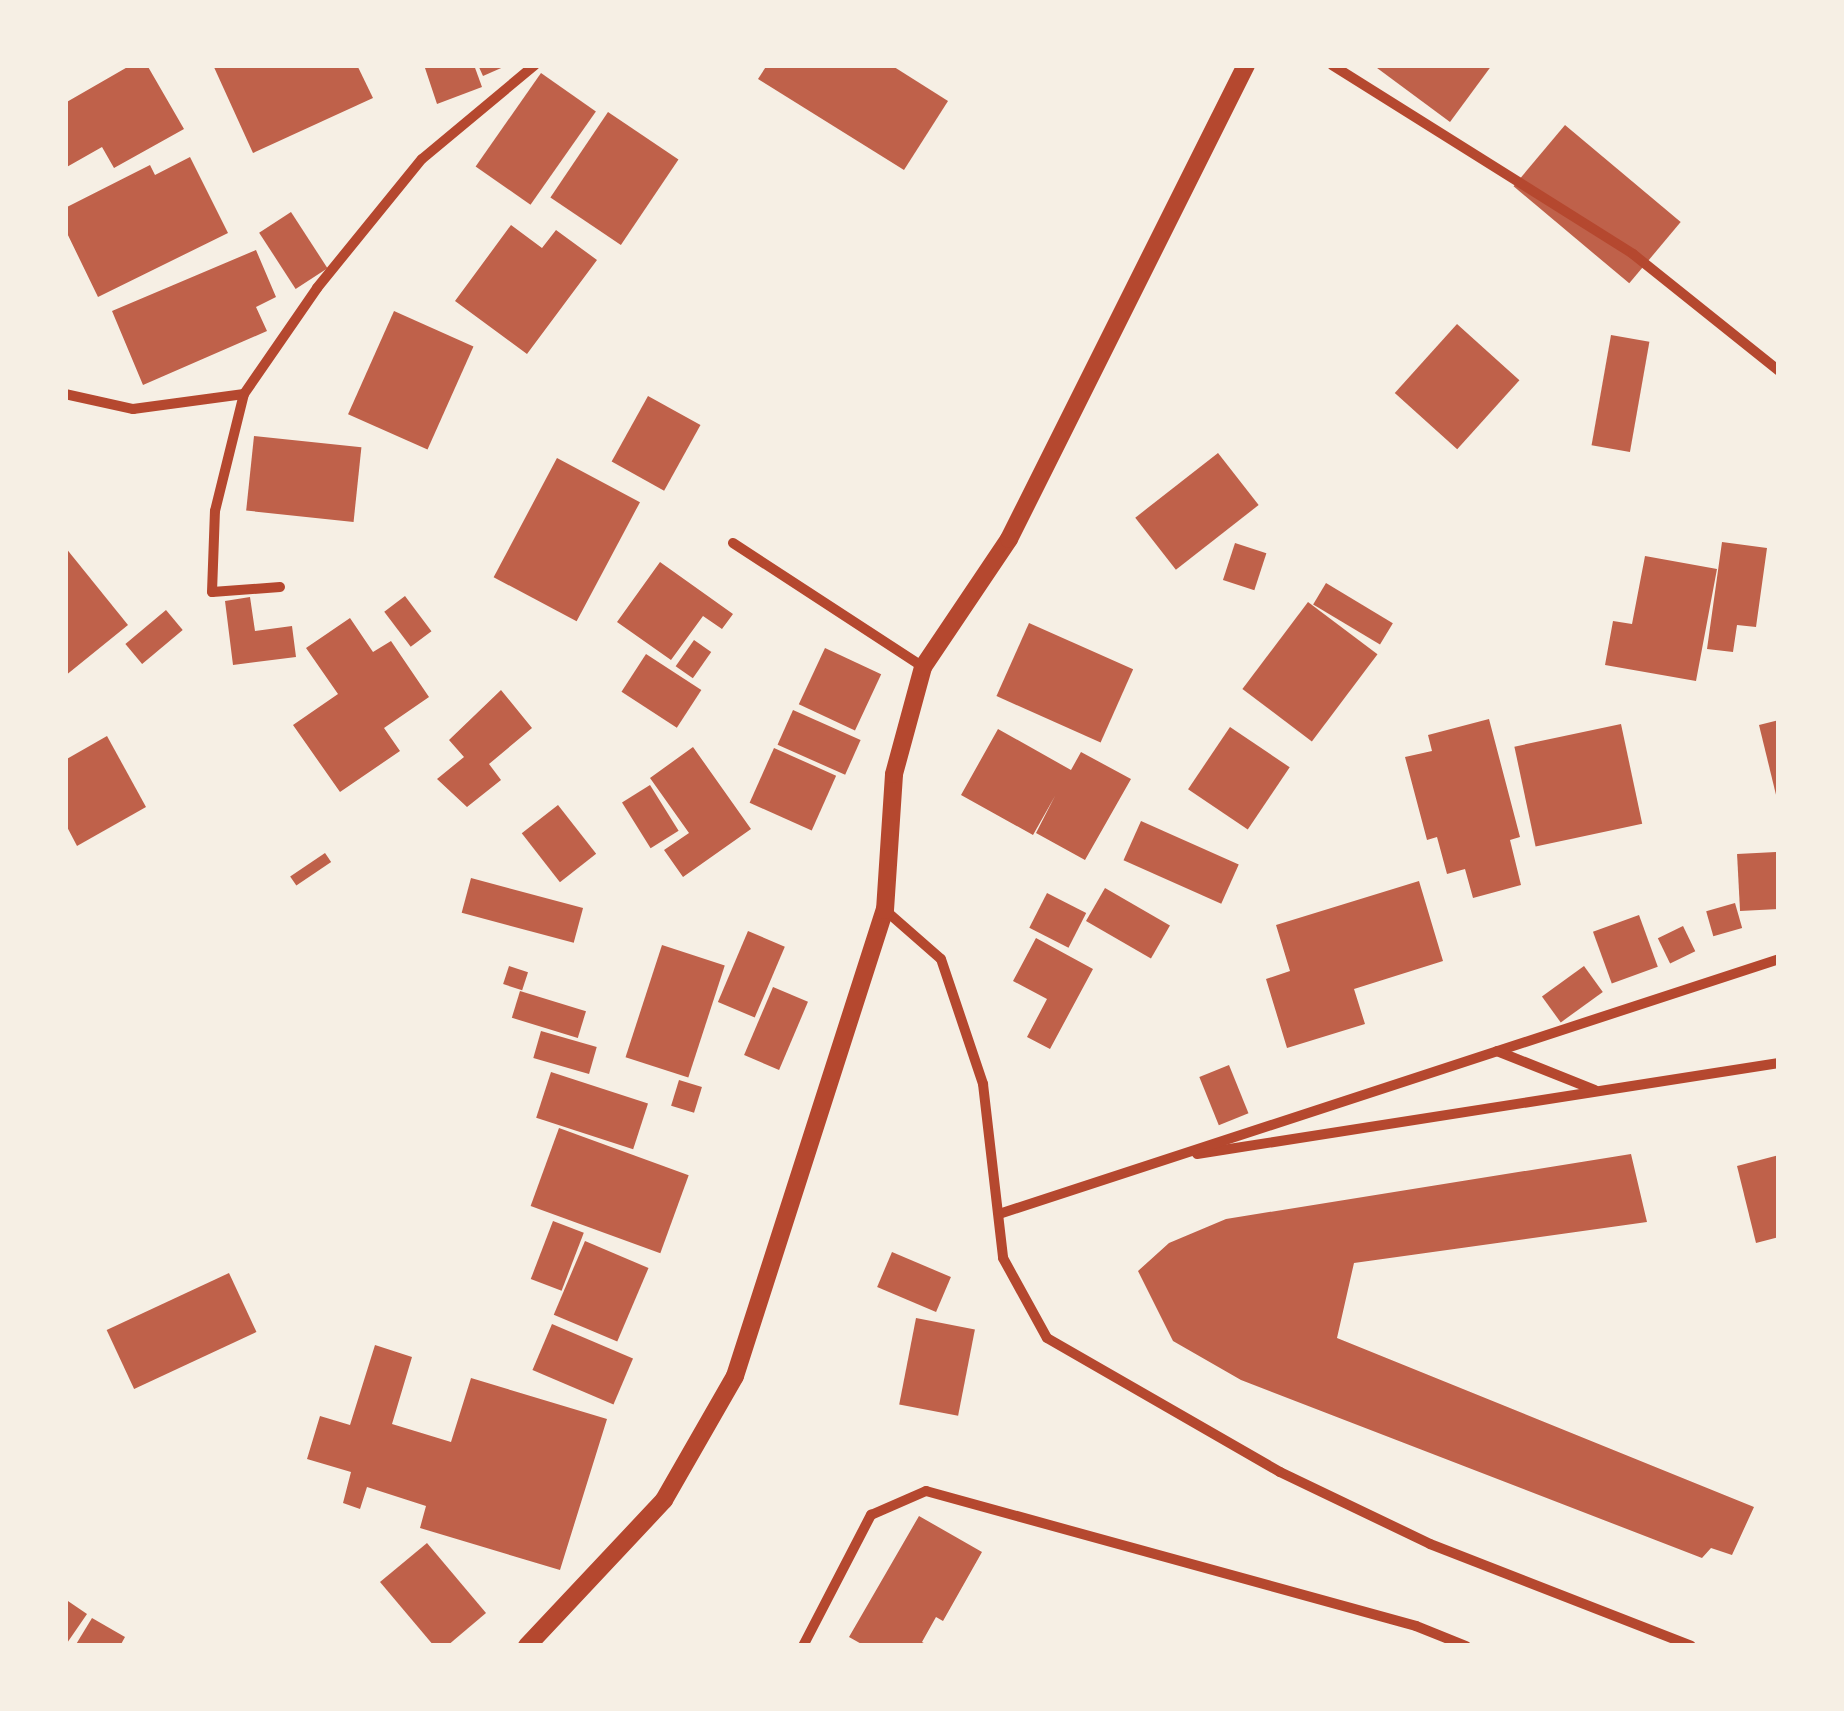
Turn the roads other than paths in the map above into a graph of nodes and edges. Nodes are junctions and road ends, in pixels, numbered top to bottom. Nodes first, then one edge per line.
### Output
1 (535, 65) edge
2 (1246, 65) edge
3 (1332, 65) edge
4 (1779, 371) edge
5 (65, 394) edge
6 (244, 394) junction
7 (733, 543) dead end
8 (280, 588) dead end
9 (923, 667) junction
10 (884, 910) junction
11 (1779, 959) edge
12 (1497, 1051) junction
13 (1779, 1063) edge
14 (1596, 1090) junction
15 (1162, 1160) junction
16 (999, 1214) junction
17 (527, 1646) edge
18 (803, 1646) edge
19 (1466, 1646) edge
20 (1691, 1646) edge

1 - 6 street
2 - 9 street
3 - 4 street
5 - 6 street
6 - 8 street
7 - 9 street
9 - 10 street
10 - 16 street
10 - 17 street
11 - 12 street
12 - 14 street
12 - 15 street
13 - 14 street
14 - 15 street
15 - 16 street
16 - 20 street
18 - 19 street

